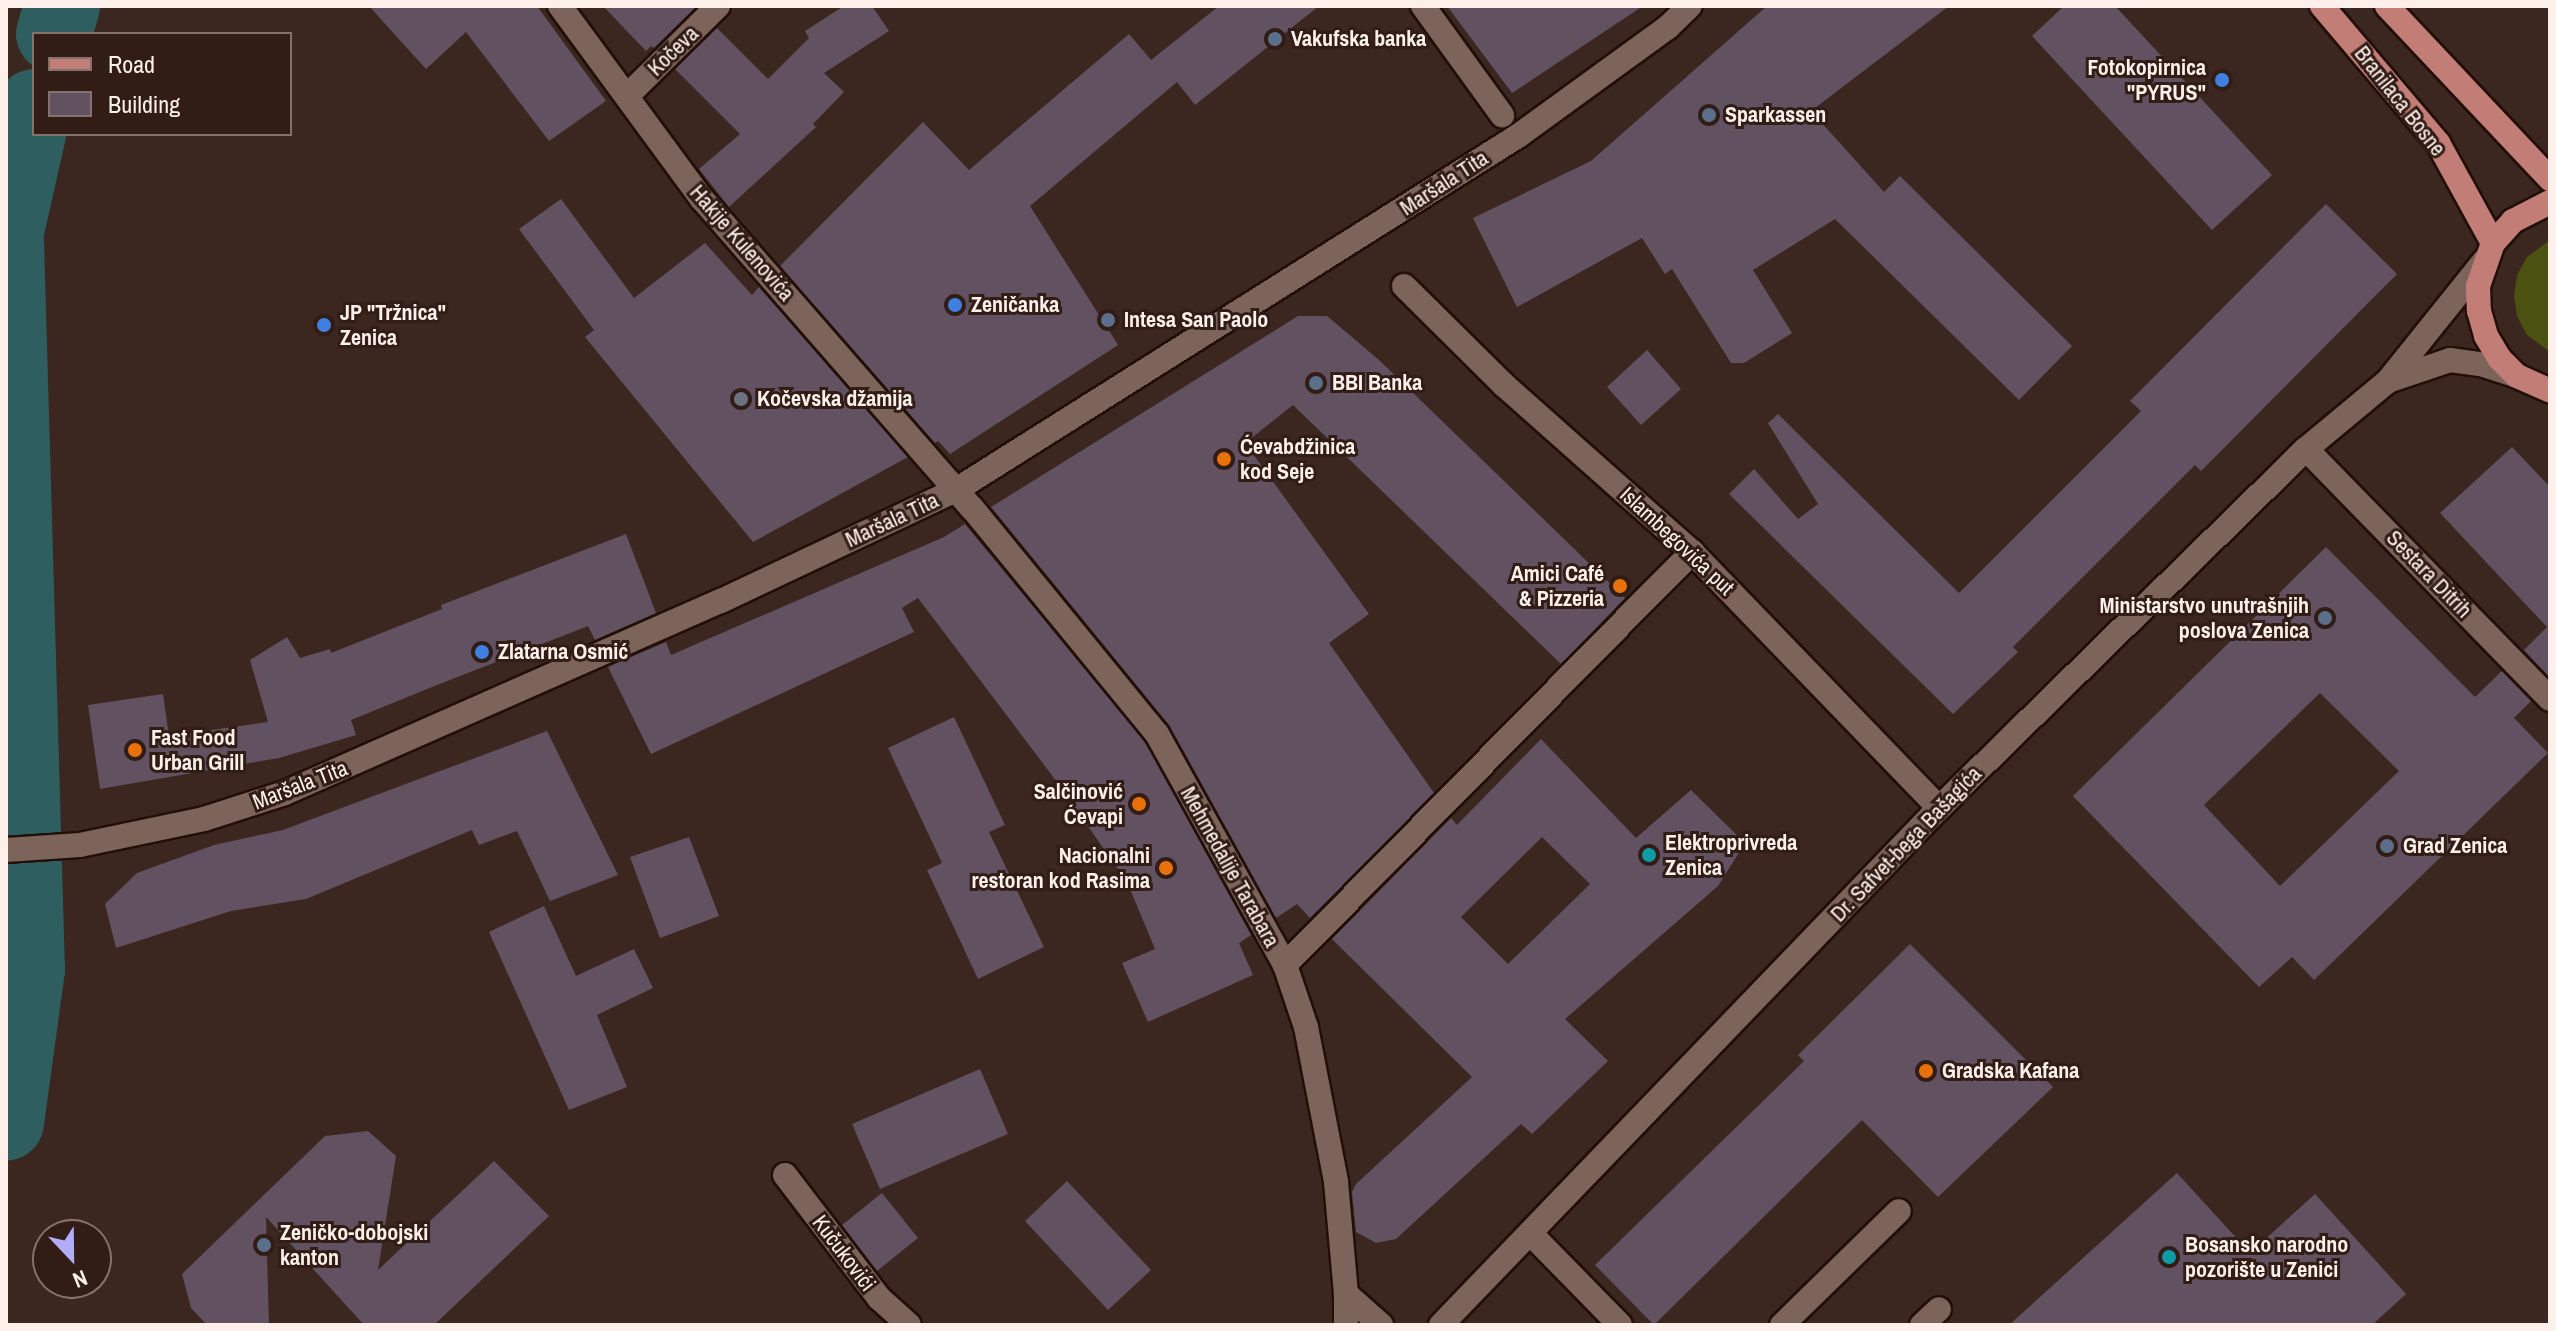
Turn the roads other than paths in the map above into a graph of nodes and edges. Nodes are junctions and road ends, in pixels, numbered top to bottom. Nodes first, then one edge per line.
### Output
1 (560, 6) edge
2 (718, 6) edge
3 (1423, 6) edge
4 (1690, 6) edge
5 (2322, 6) edge
6 (2387, 6) edge
7 (627, 96) junction
8 (1502, 115) dead end
9 (2550, 179) edge
10 (2550, 202) edge
11 (2488, 252) junction
12 (1404, 286) dead end
13 (2517, 376) junction
14 (2388, 381) junction
15 (2550, 391) edge
16 (2306, 449) junction
17 (939, 469) joint
18 (956, 490) junction
19 (1692, 552) junction
20 (2550, 699) edge
21 (1939, 808) junction
22 (6, 850) edge
23 (1285, 965) junction
24 (785, 1175) dead end
25 (1899, 1211) dead end
26 (1531, 1234) junction
27 (1346, 1294) junction
28 (909, 1325) edge
29 (1346, 1325) edge
30 (1381, 1325) edge
31 (1441, 1325) edge
32 (1620, 1325) edge
33 (1782, 1325) edge

1 - 7 street, Hakije Kulenovića
2 - 7 street, Kočeva
3 - 8 street
4 - 18 street, Maršala Tita
5 - 11 main road, Branilaca Bosne
6 - 9 main road
7 - 17 street, Hakije Kulenovića
10 - 11 main road
11 - 13 main road
11 - 14 street, Dr. Safvet-bega Bašagića
12 - 19 street, Islambegovića put
13 - 14 street, Dr. Safvet-bega Bašagića
13 - 15 main road
14 - 16 street, Dr. Safvet-bega Bašagića
16 - 20 street, Sestara Ditrih
16 - 21 street, Dr. Safvet-bega Bašagića
17 - 18 street, Mehmedalije Tarabara
18 - 22 street, Maršala Tita
18 - 23 street, Mehmedalije Tarabara
19 - 21 street, Islambegovića put
19 - 23 street
21 - 26 street, Dr. Safvet-bega Bašagića
23 - 27 street, Mehmedalije Tarabara
24 - 28 street, Kučukovići
25 - 33 street
26 - 31 street, Dr. Safvet-bega Bašagića
26 - 32 street
27 - 29 street, Mehmedalije Tarabara
27 - 30 street

